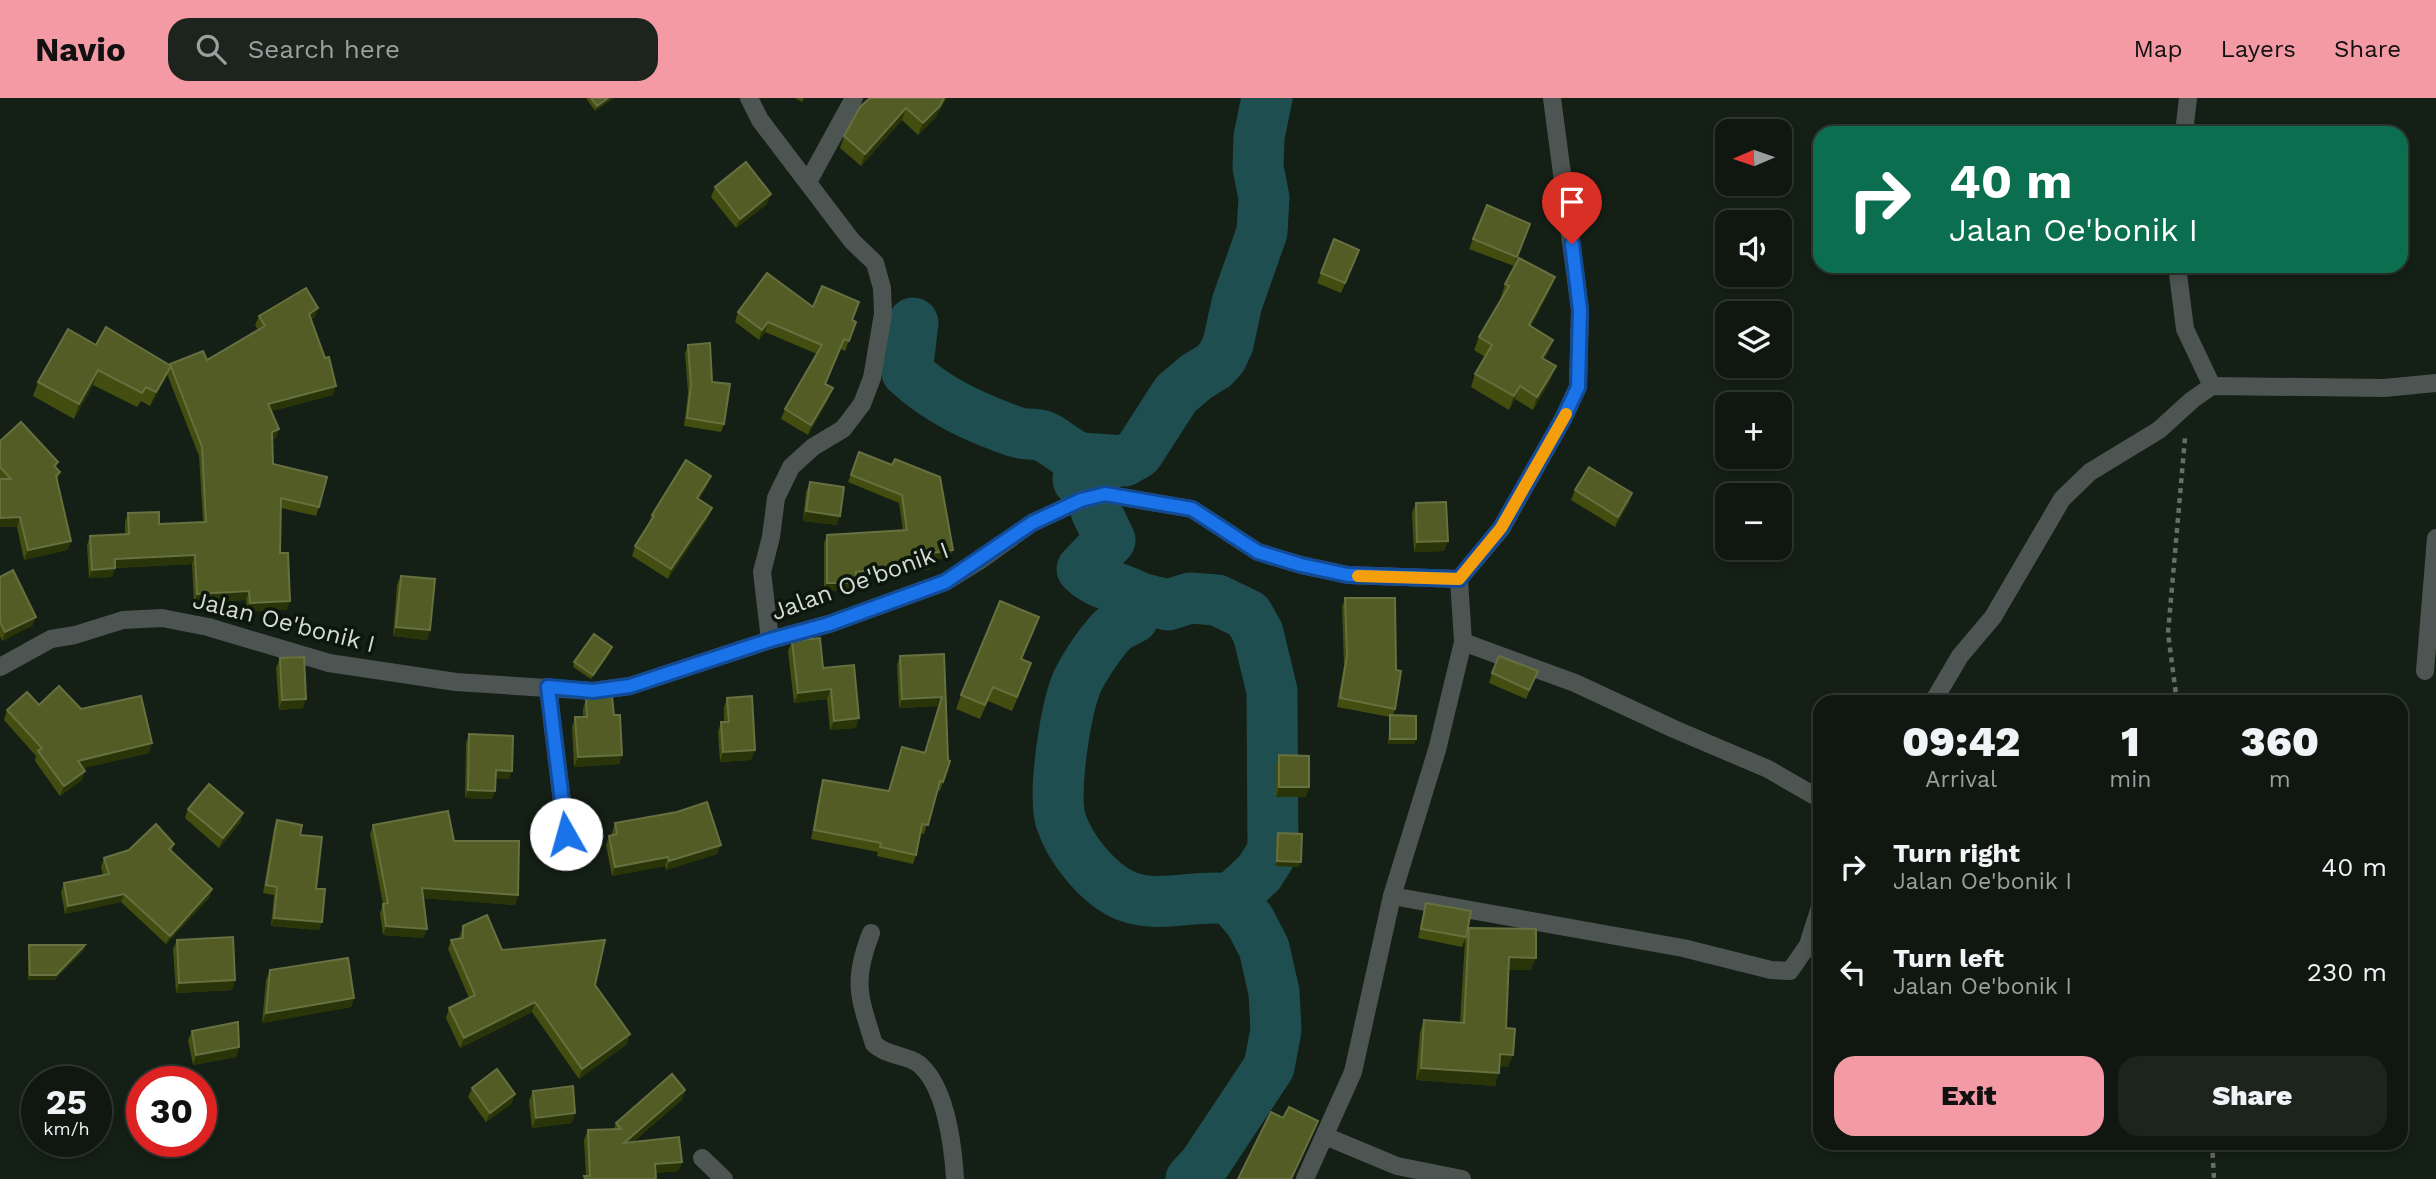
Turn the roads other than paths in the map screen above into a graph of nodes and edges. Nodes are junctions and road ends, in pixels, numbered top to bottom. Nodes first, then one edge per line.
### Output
1 (749, 98) edge
2 (854, 98) edge
3 (1552, 98) edge
4 (2188, 98) edge
5 (2185, 126) edge
6 (808, 182) junction
7 (2178, 273) edge
8 (2436, 383) edge
9 (2212, 386) junction
10 (2436, 538) edge
11 (1459, 579) junction
12 (770, 640) junction
13 (1463, 642) junction
14 (0, 667) edge
15 (2425, 671) dead end
16 (548, 687) junction
17 (1937, 695) edge
18 (1813, 795) edge
19 (569, 859) dead end
20 (1392, 896) junction
21 (1813, 929) edge
22 (871, 933) dead end
23 (1325, 1136) junction
24 (702, 1158) dead end
25 (724, 1179) edge
26 (955, 1179) edge
27 (1305, 1179) edge
28 (1462, 1179) edge

1 - 6 street
2 - 6 street
3 - 11 street
4 - 5 street
6 - 12 street
7 - 9 street
8 - 9 street
9 - 17 street
10 - 15 street
11 - 12 street, Jalan Oe'bonik I
11 - 13 street
12 - 16 street, Jalan Oe'bonik I
13 - 18 street
13 - 20 street
14 - 16 street, Jalan Oe'bonik I
16 - 19 street
20 - 21 street
20 - 23 street
22 - 26 street
23 - 27 street
23 - 28 street
24 - 25 street

